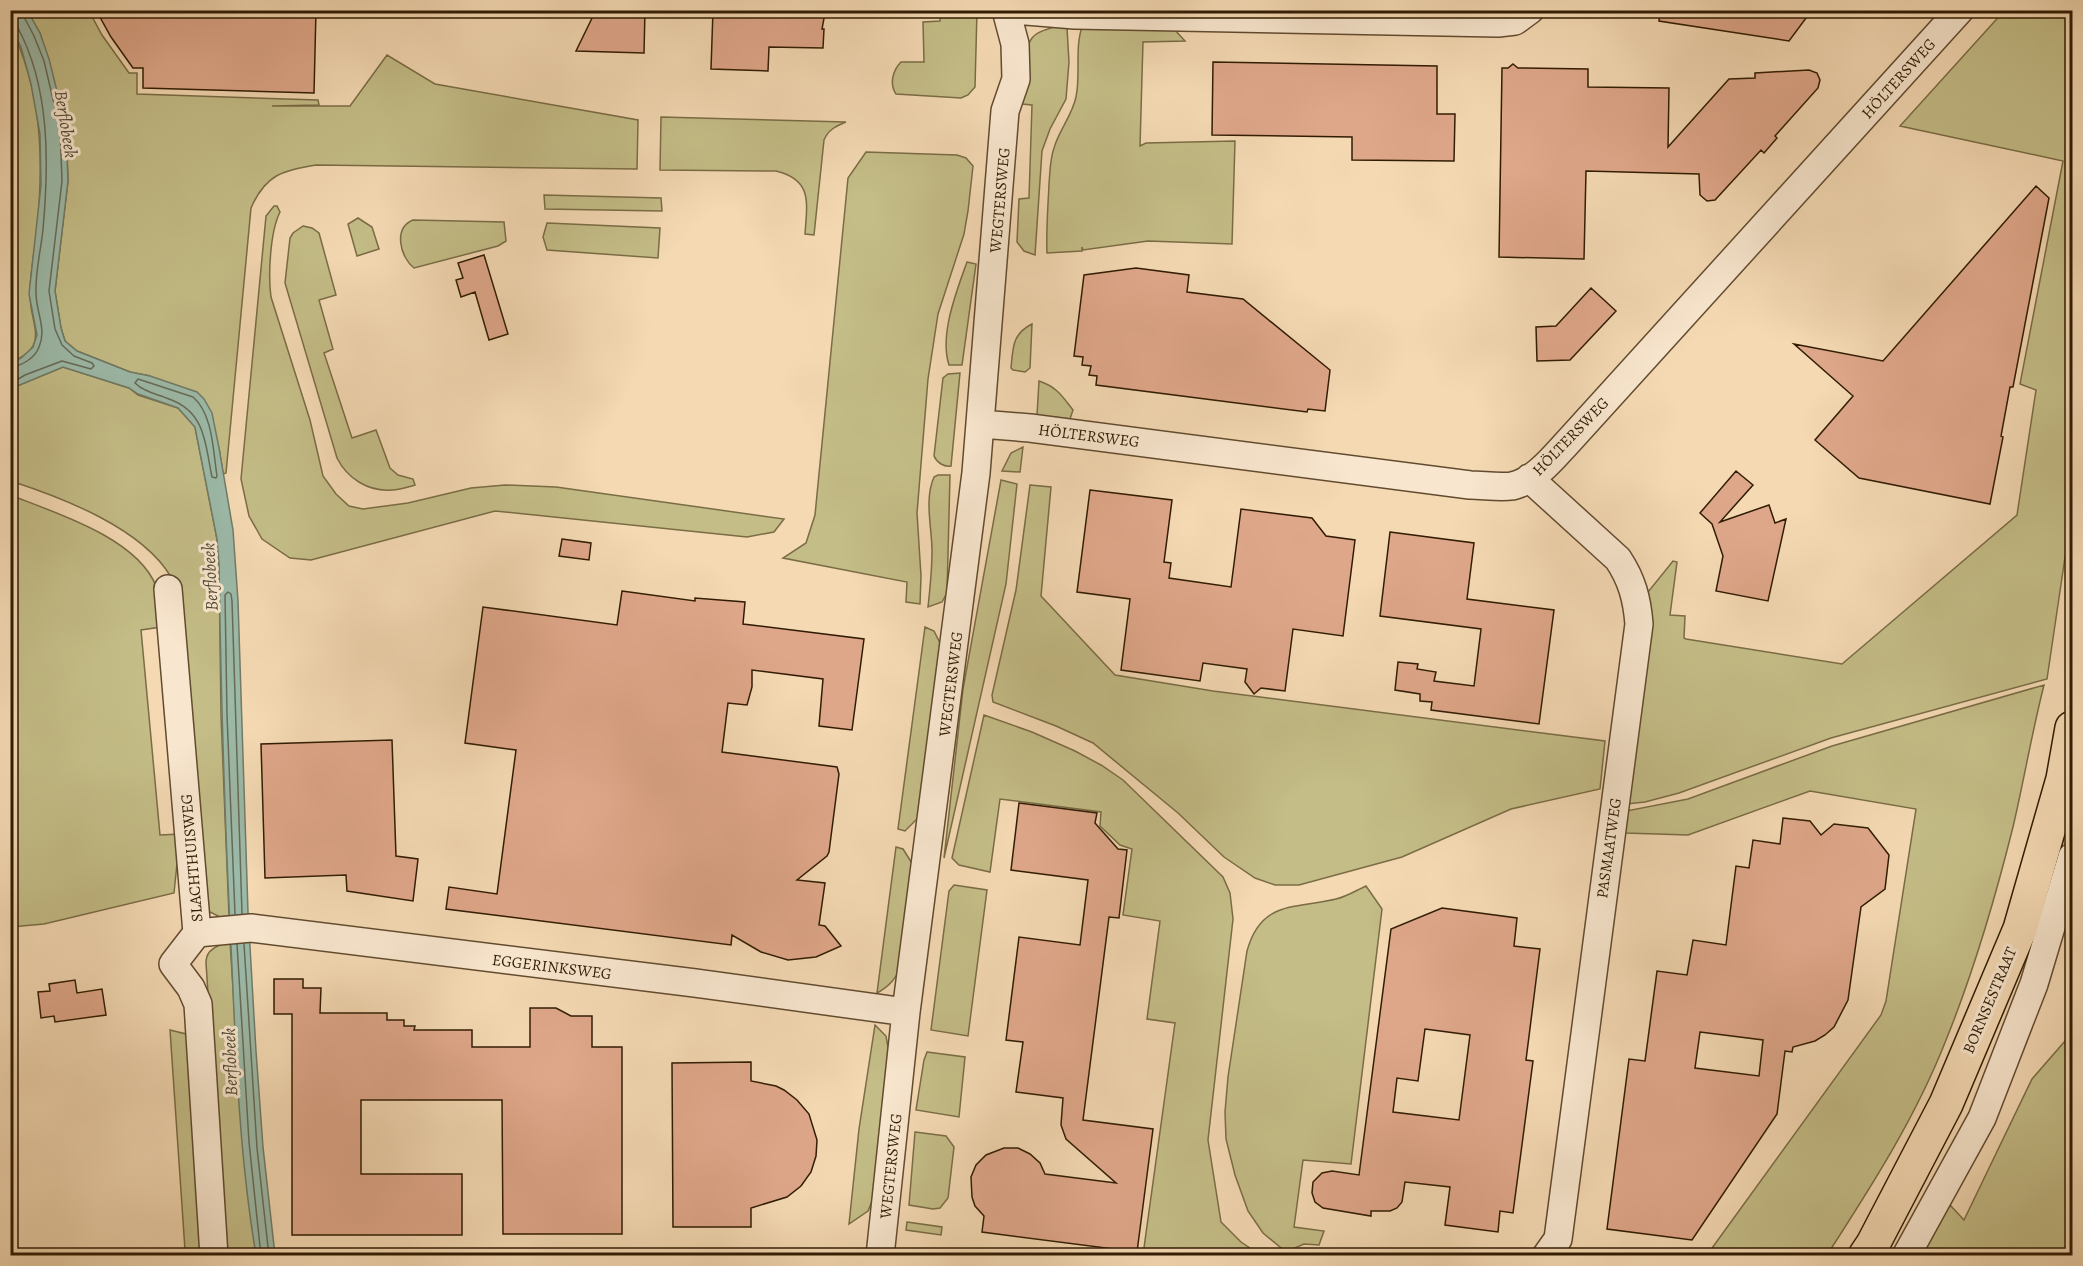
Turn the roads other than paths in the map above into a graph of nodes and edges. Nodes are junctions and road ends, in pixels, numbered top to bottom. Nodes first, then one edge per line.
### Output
1 (1005, 10) edge
2 (1015, 10) edge
3 (1530, 10) edge
4 (1960, 10) edge
5 (981, 424) junction
6 (1529, 478) junction
7 (168, 589) dead end
8 (2073, 729) edge
9 (2073, 857) edge
10 (197, 933) junction
11 (906, 1012) junction
12 (214, 1256) edge
13 (880, 1256) edge
14 (1546, 1256) edge
15 (1865, 1256) edge
16 (1906, 1256) edge

1 - 5 street, WEGTERSWEG
2 - 3 street
4 - 6 street, HÖLTERSWEG
5 - 6 street, HÖLTERSWEG
5 - 11 street, WEGTERSWEG
6 - 14 street, PASMAATWEG
7 - 10 street, SLACHTHUISWEG
8 - 15 main road, BORNSESTRAAT
9 - 16 street, BORNSESTRAAT
10 - 11 street, EGGERINKSWEG
10 - 12 street, SLACHTHUISWEG
11 - 13 street, WEGTERSWEG

